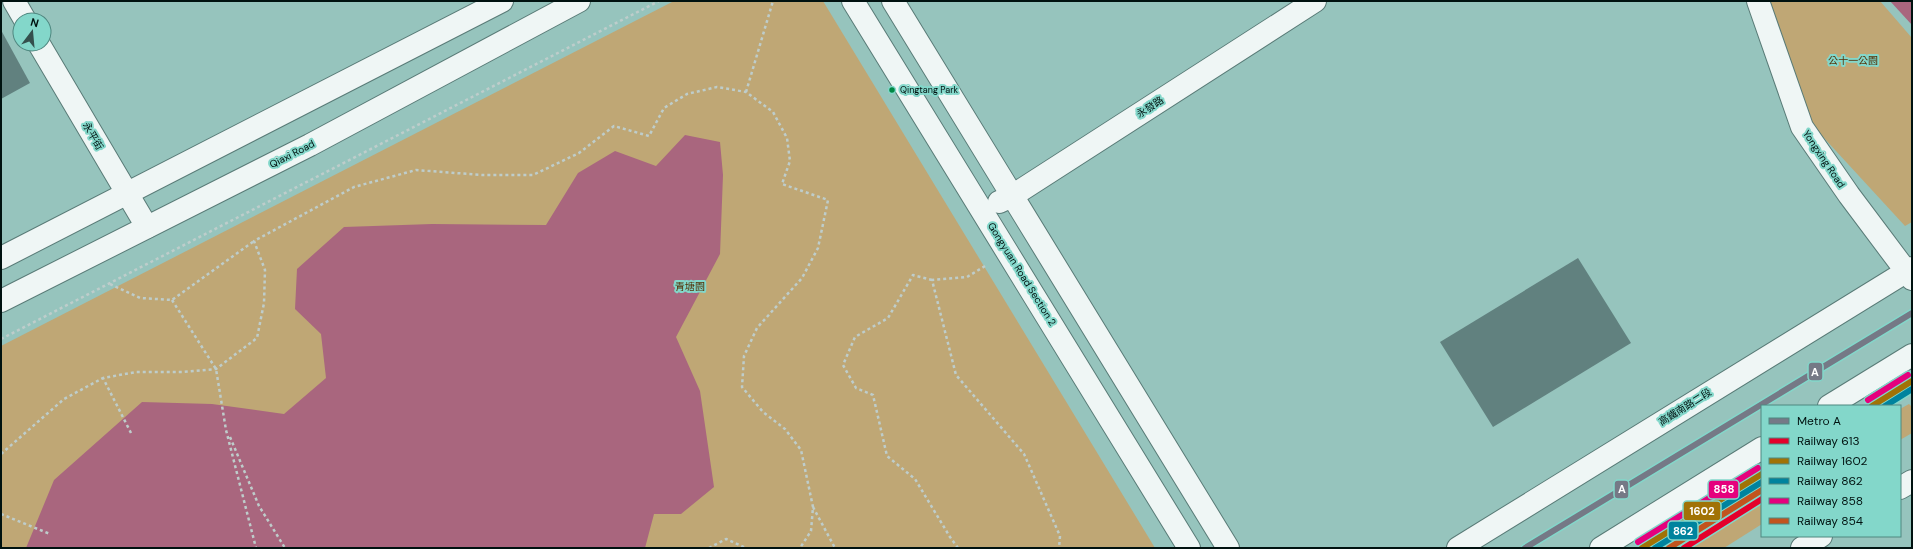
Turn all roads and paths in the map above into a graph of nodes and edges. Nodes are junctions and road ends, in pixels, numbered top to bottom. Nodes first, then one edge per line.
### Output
1 (14, 1) edge
2 (502, 1) edge
3 (579, 1) edge
4 (659, 1) edge
5 (773, 1) edge
6 (853, 1) edge
7 (893, 1) edge
8 (1315, 1) edge
9 (1758, 1) edge
10 (20, 12) edge
11 (44, 52) edge
12 (746, 92) junction
13 (127, 194) junction
14 (1012, 196) junction
15 (982, 209) junction
16 (147, 227) junction
17 (254, 241) junction
18 (1, 258) edge
19 (986, 265) dead end
20 (1910, 272) edge
21 (932, 280) junction
22 (109, 284) junction
23 (172, 300) junction
24 (1, 301) edge
25 (1, 339) edge
26 (1912, 355) edge
27 (216, 369) junction
28 (103, 378) junction
29 (1831, 405) edge
30 (226, 430) junction
31 (131, 433) dead end
32 (1761, 449) edge
33 (1, 454) edge
34 (1912, 481) edge
35 (1901, 487) edge
36 (813, 507) junction
37 (1, 514) edge
38 (50, 534) dead end
39 (1819, 537) edge
40 (256, 548) edge
41 (285, 548) edge
42 (709, 548) edge
43 (746, 548) edge
44 (800, 548) edge
45 (835, 548) edge
46 (958, 548) edge
47 (1059, 548) edge
48 (1190, 548) edge
49 (1228, 548) edge
50 (1458, 548) edge
51 (1601, 548) edge
52 (1802, 548) edge

1 - 10 street
2 - 13 street
3 - 16 street, Qiaxi Road
4 - 22 path
5 - 12 path
6 - 15 street, Gongyuan Road Section 2
7 - 14 street
8 - 14 street, 永發路
9 - 20 street, Yongxing Road
11 - 13 street, 永平街
12 - 17 path
12 - 36 path
13 - 16 street, 永平街
13 - 18 street
14 - 15 street, 永發路
14 - 49 street
15 - 48 street, Gongyuan Road Section 2
16 - 24 street, Qiaxi Road
17 - 23 path
17 - 27 path
19 - 21 path
20 - 50 street, 高鐵南路二段
21 - 46 path
21 - 47 path
22 - 23 path
22 - 25 path
23 - 27 path
26 - 29 street
27 - 28 path
27 - 30 path
28 - 31 path
28 - 33 path
30 - 40 path
30 - 41 path
32 - 51 street
34 - 35 street
36 - 44 path
36 - 45 path
37 - 38 path
39 - 52 street
42 - 43 path

